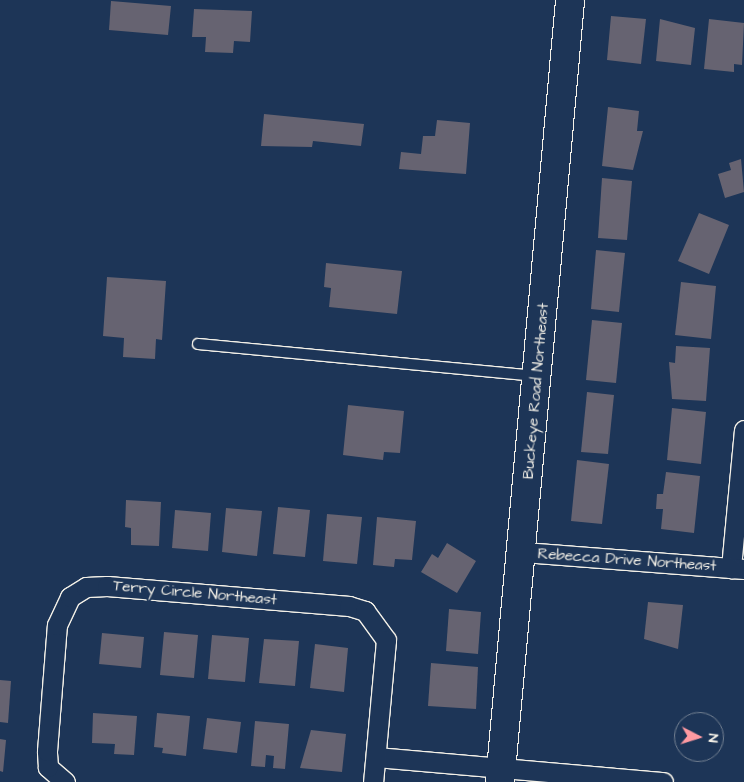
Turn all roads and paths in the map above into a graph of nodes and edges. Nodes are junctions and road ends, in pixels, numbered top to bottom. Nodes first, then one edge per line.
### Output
1 (570, 0) edge
2 (198, 344) dead end
3 (537, 376) junction
4 (744, 430) edge
5 (523, 552) junction
6 (737, 568) edge
7 (377, 757) junction
8 (500, 774) edge
9 (65, 782) edge
10 (373, 782) edge
11 (663, 782) edge

1 - 3 street, Buckeye Road Northeast
2 - 3 lane
3 - 5 street, Buckeye Road Northeast
4 - 6 street, Rebecca Drive Northeast
5 - 6 street, Rebecca Drive Northeast
5 - 8 street, Buckeye Road Northeast
7 - 8 street
7 - 9 street, Terry Circle Northeast
7 - 10 street, Terry Circle Northeast
8 - 11 street

